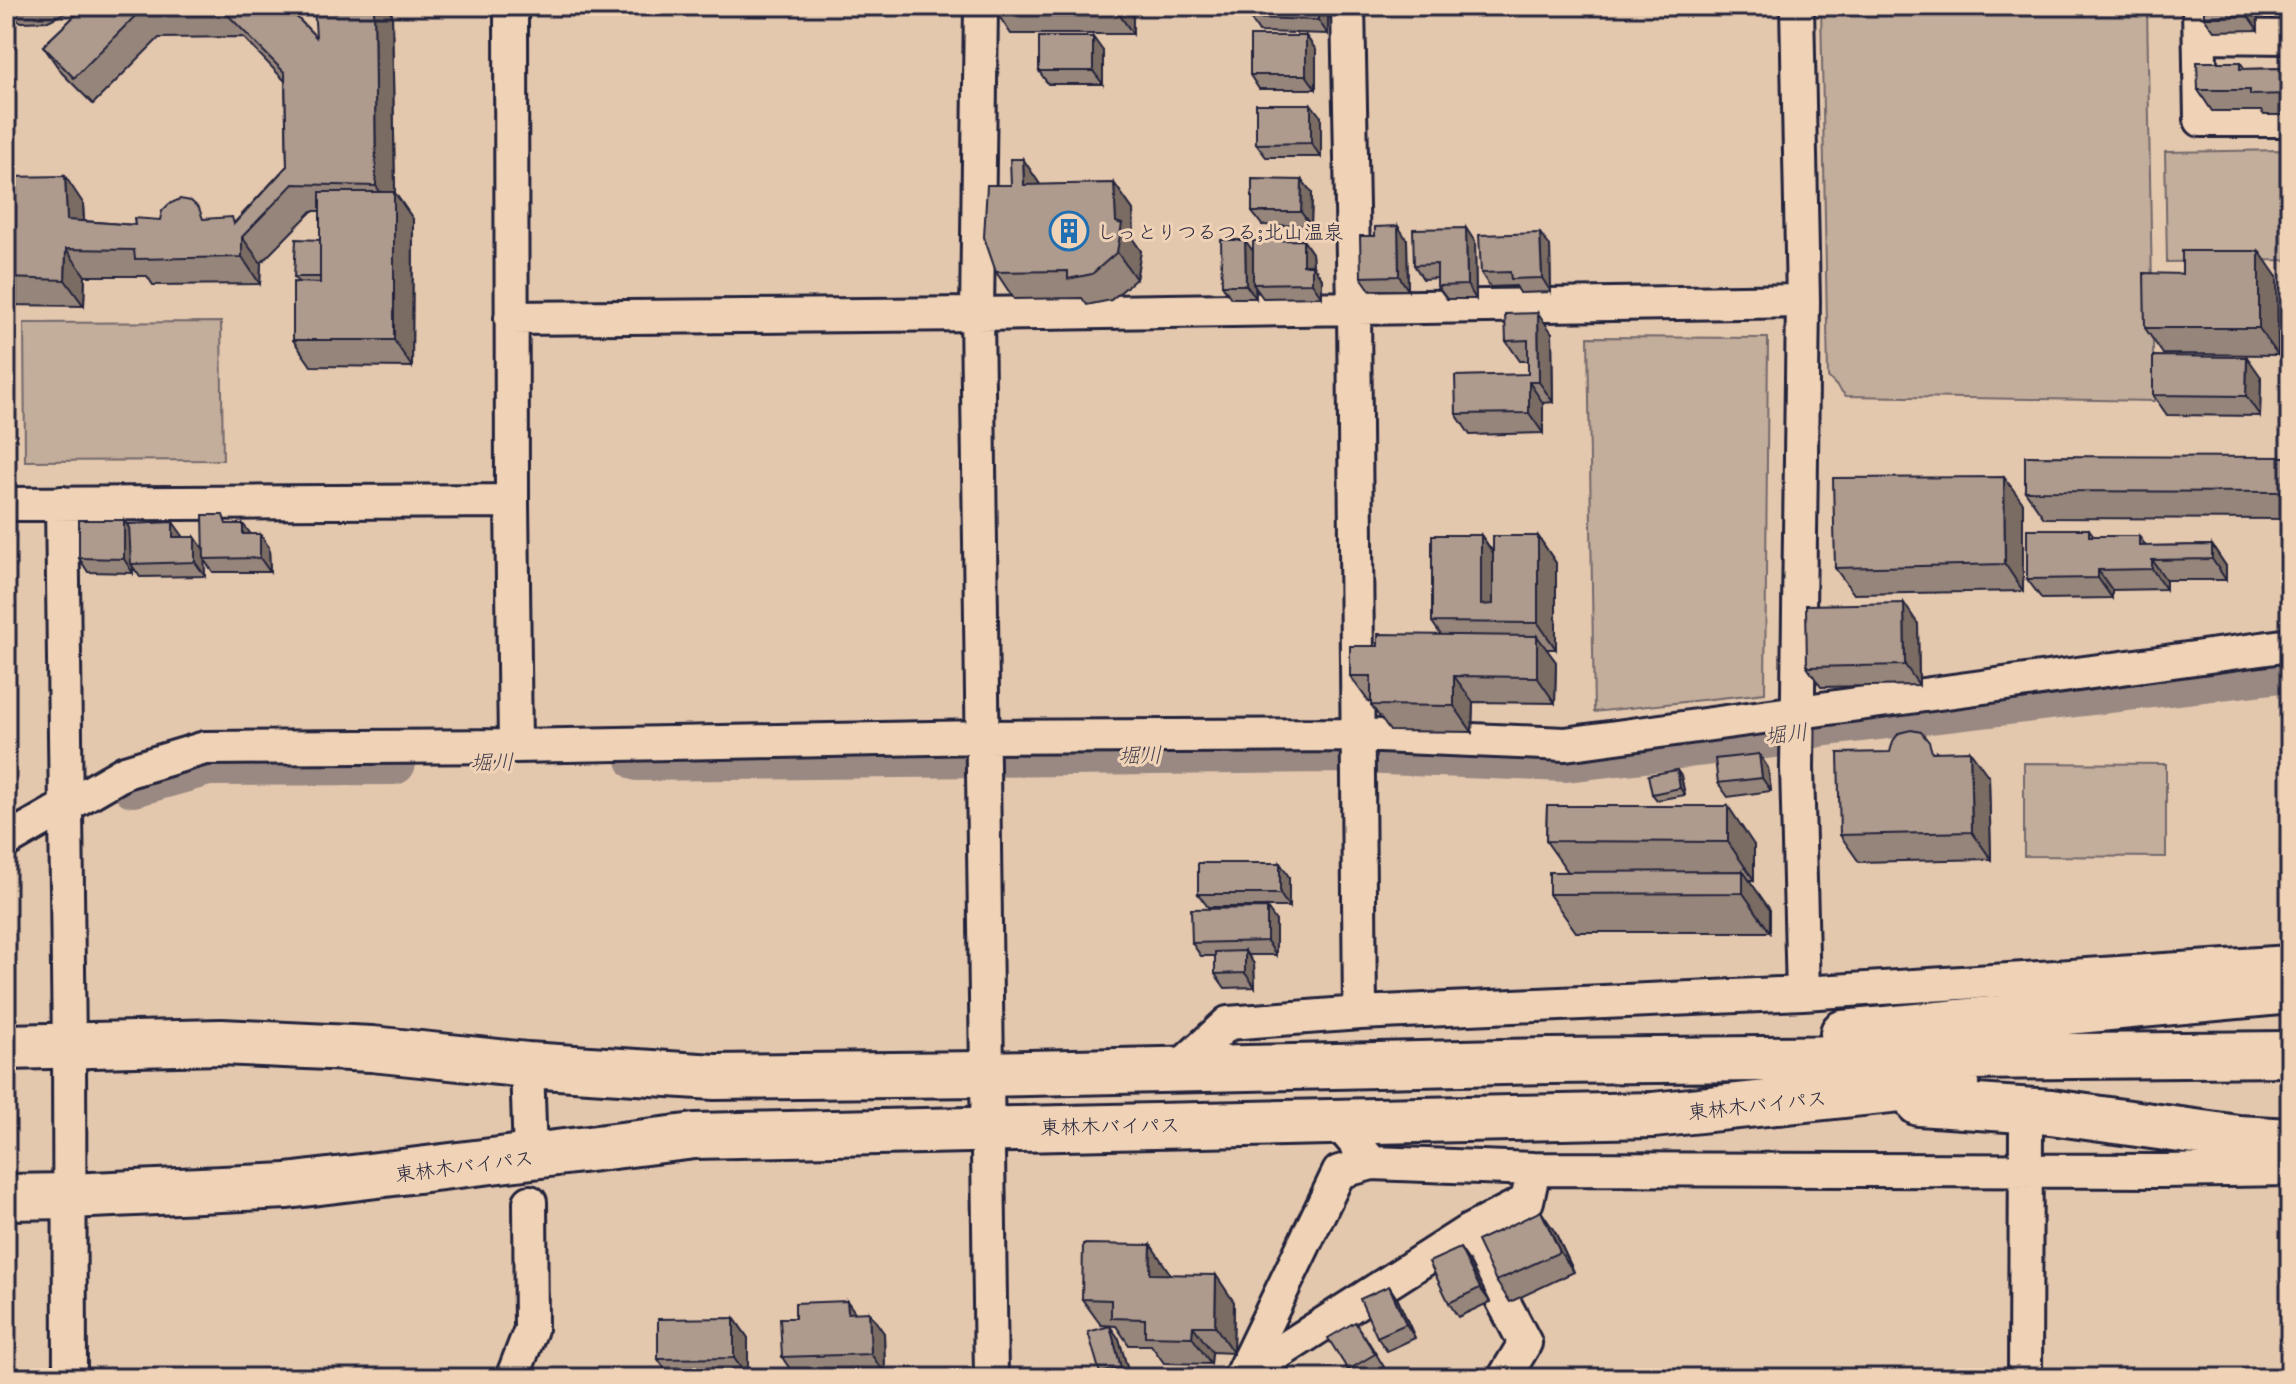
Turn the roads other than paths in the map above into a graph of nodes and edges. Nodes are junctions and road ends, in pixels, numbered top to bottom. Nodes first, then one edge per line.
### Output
1 (511, 6) edge
2 (981, 6) edge
3 (1348, 6) edge
4 (1797, 6) edge
5 (2200, 21) edge
6 (2290, 37) edge
7 (2290, 120) edge
8 (1803, 301) junction
9 (1354, 308) junction
10 (977, 314) junction
11 (511, 318) junction
12 (512, 501) junction
13 (62, 503) junction
14 (6, 504) edge
15 (2290, 645) edge
16 (1798, 713) junction
17 (1357, 735) junction
18 (982, 737) junction
19 (515, 746) junction
20 (66, 807) junction
21 (6, 841) edge
22 (2290, 962) edge
23 (2290, 991) edge
24 (1803, 993) junction
25 (1360, 1013) junction
26 (69, 1045) junction
27 (6, 1047) edge
28 (2290, 1054) edge
29 (2214, 1056) junction
30 (1550, 1061) junction
31 (527, 1065) junction
32 (1178, 1069) junction
33 (985, 1074) junction
34 (1653, 1115) junction
35 (1336, 1120) junction
36 (2026, 1124) tunnel mouth
37 (988, 1128) junction
38 (2290, 1141) edge
39 (530, 1158) junction
40 (1372, 1163) junction
41 (1534, 1169) junction
42 (2290, 1169) edge
43 (2025, 1171) junction
44 (70, 1196) junction
45 (6, 1197) edge
46 (530, 1202) dead end
47 (1467, 1232) junction
48 (1240, 1377) edge
49 (70, 1378) edge
50 (512, 1378) edge
51 (990, 1378) edge
52 (1504, 1378) edge
53 (2025, 1378) edge

1 - 11 street
2 - 10 street
3 - 9 street
4 - 8 street
5 - 6 street
5 - 7 street
8 - 9 street
8 - 16 street
9 - 10 street
9 - 17 street
10 - 11 street
10 - 18 street
11 - 12 street
12 - 13 street
12 - 19 street
13 - 14 street
13 - 20 street
15 - 16 street
16 - 17 street
16 - 24 street
17 - 18 street
17 - 25 street
18 - 19 street
18 - 33 street
19 - 20 street
20 - 21 street
20 - 26 street
22 - 24 street
23 - 30 highway
24 - 25 street
25 - 32 street
26 - 27 highway, 東林木バイパス
26 - 31 highway, 東林木バイパス
26 - 44 street
28 - 29 highway, 東林木バイパス
29 - 30 highway, 東林木バイパス
29 - 34 highway, 東林木バイパス
30 - 32 highway, 東林木バイパス
31 - 33 highway, 東林木バイパス
31 - 39 street
32 - 33 highway, 東林木バイパス
33 - 37 street
34 - 35 highway, 東林木バイパス
34 - 38 highway
35 - 37 highway, 東林木バイパス
35 - 40 street
36 - 43 street
37 - 39 highway, 東林木バイパス
37 - 51 street
39 - 44 highway, 東林木バイパス
40 - 41 street
40 - 48 street
41 - 43 street
41 - 47 street
42 - 43 street
43 - 53 street
44 - 45 highway, 東林木バイパス
44 - 49 street
46 - 50 street
47 - 48 street
47 - 52 street

